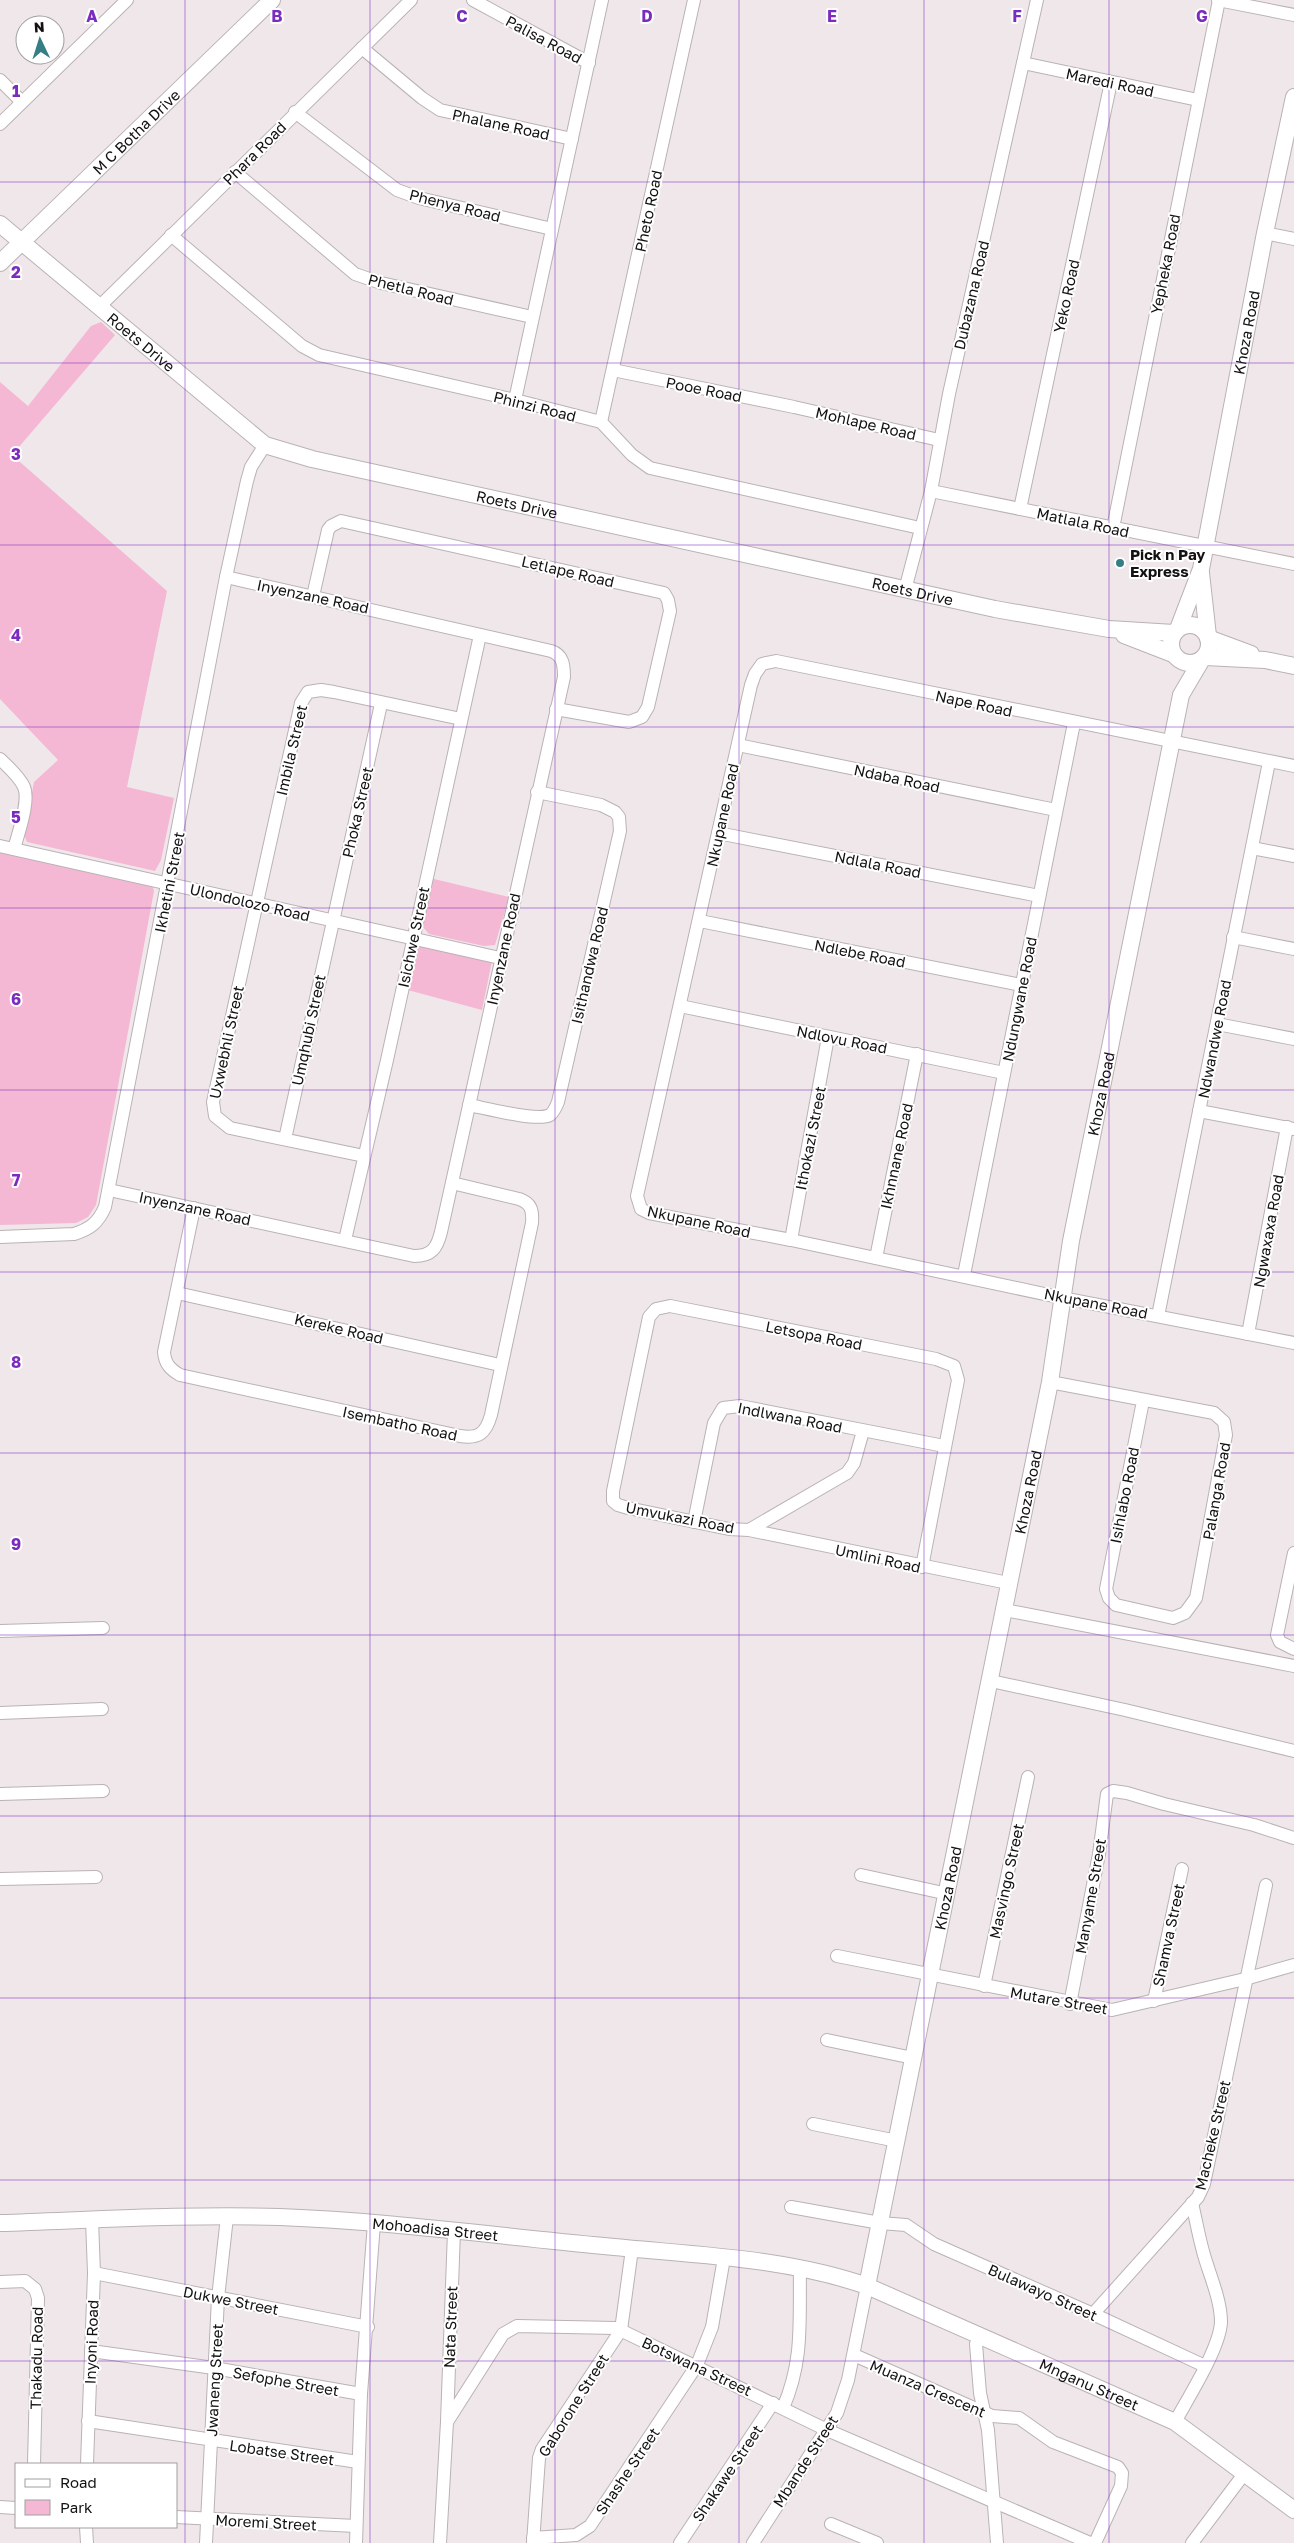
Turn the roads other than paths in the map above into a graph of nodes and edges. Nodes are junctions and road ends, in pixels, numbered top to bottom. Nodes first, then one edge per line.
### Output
1 (127, 0) edge
2 (272, 0) edge
3 (411, 0) edge
4 (473, 0) edge
5 (602, 0) edge
6 (694, 0) edge
7 (1037, 0) edge
8 (1219, 0) edge
9 (1294, 15) edge
10 (362, 48) junction
11 (589, 63) junction
12 (1023, 63) junction
13 (0, 80) edge
14 (1111, 82) junction
15 (1294, 98) edge
16 (1198, 100) junction
17 (22, 102) junction
18 (295, 112) junction
19 (0, 124) edge
20 (572, 139) junction
21 (235, 172) junction
22 (0, 224) edge
23 (552, 229) junction
24 (1265, 233) junction
25 (171, 235) junction
26 (1294, 239) edge
27 (20, 242) junction
28 (0, 264) edge
29 (99, 307) junction
30 (532, 317) junction
31 (614, 370) junction
32 (515, 400) junction
33 (794, 407) joint
34 (600, 422) junction
35 (939, 440) junction
36 (265, 445) junction
37 (931, 491) junction
38 (1020, 509) junction
39 (920, 528) junction
40 (1113, 528) junction
41 (1205, 547) junction
42 (1294, 564) edge
43 (1201, 569) junction
44 (226, 577) junction
45 (905, 590) junction
46 (313, 596) junction
47 (1109, 629) junction
48 (1176, 631) junction
49 (480, 635) junction
50 (1208, 637) junction
51 (1174, 655) junction
52 (1203, 659) junction
53 (1265, 660) junction
54 (776, 662) joint
55 (1294, 666) edge
56 (1181, 695) junction
57 (381, 704) junction
58 (556, 709) junction
59 (461, 720) junction
60 (1074, 724) junction
61 (1172, 741) junction
62 (738, 745) junction
63 (0, 759) edge
64 (1269, 762) junction
65 (1294, 766) edge
66 (537, 792) junction
67 (1056, 810) junction
68 (718, 832) junction
69 (0, 846) edge
70 (1252, 848) junction
71 (14, 849) junction
72 (1294, 856) edge
73 (169, 883) junction
74 (1039, 896) junction
75 (256, 903) junction
76 (332, 921) junction
77 (700, 921) junction
78 (1233, 936) junction
79 (412, 938) junction
80 (1294, 949) edge
81 (500, 958) junction
82 (1021, 985) junction
83 (680, 1006) junction
84 (1217, 1024) junction
85 (828, 1037) junction
86 (1294, 1039) edge
87 (917, 1054) junction
88 (1004, 1073) junction
89 (469, 1105) junction
90 (1199, 1111) junction
91 (1290, 1128) edge
92 (285, 1138) junction
93 (364, 1156) junction
94 (452, 1183) junction
95 (109, 1190) junction
96 (194, 1208) junction
97 (0, 1237) edge
98 (345, 1240) junction
99 (791, 1240) junction
100 (876, 1258) junction
101 (964, 1275) junction
102 (177, 1293) junction
103 (1064, 1298) junction
104 (1158, 1316) junction
105 (1248, 1334) junction
106 (1294, 1343) edge
107 (500, 1365) junction
108 (1050, 1382) junction
109 (1143, 1401) junction
110 (863, 1431) junction
111 (944, 1446) junction
112 (613, 1491) joint
113 (694, 1522) junction
114 (749, 1530) junction
115 (1294, 1553) edge
116 (922, 1567) junction
117 (1008, 1584) junction
118 (1106, 1589) joint
119 (1005, 1610) junction
120 (104, 1628) dead end
121 (0, 1631) edge
122 (1294, 1649) edge
123 (1294, 1666) edge
124 (990, 1681) junction
125 (102, 1708) dead end
126 (0, 1713) edge
127 (1294, 1751) edge
128 (1028, 1776) dead end
129 (103, 1791) dead end
130 (0, 1794) edge
131 (1294, 1838) edge
132 (1182, 1869) dead end
133 (861, 1876) dead end
134 (96, 1877) dead end
135 (0, 1879) edge
136 (1266, 1886) dead end
137 (948, 1894) junction
138 (837, 1956) dead end
139 (1294, 1965) edge
140 (930, 1975) junction
141 (1245, 1979) junction
142 (984, 1986) junction
143 (1154, 2001) junction
144 (1070, 2004) junction
145 (827, 2040) dead end
146 (913, 2058) junction
147 (813, 2124) dead end
148 (897, 2141) junction
149 (1192, 2203) junction
150 (792, 2206) dead end
151 (227, 2217) junction
152 (92, 2220) junction
153 (0, 2223) edge
154 (374, 2223) junction
155 (880, 2224) junction
156 (454, 2231) junction
157 (632, 2249) junction
158 (724, 2258) junction
159 (800, 2269) junction
160 (94, 2273) junction
161 (0, 2282) edge
162 (867, 2286) junction
163 (218, 2298) junction
164 (1093, 2314) junction
165 (368, 2327) junction
166 (621, 2330) junction
167 (976, 2344) dead end
168 (91, 2351) junction
169 (854, 2355) junction
170 (697, 2366) junction
171 (1205, 2366) junction
172 (214, 2368) junction
173 (362, 2394) junction
174 (778, 2405) junction
175 (985, 2412) junction
176 (88, 2420) junction
177 (447, 2422) junction
178 (1175, 2422) junction
179 (827, 2430) junction
180 (210, 2441) junction
181 (358, 2462) junction
182 (34, 2463) edge
183 (87, 2463) edge
184 (1244, 2474) junction
185 (994, 2502) junction
186 (0, 2507) edge
187 (15, 2508) edge
188 (1294, 2510) edge
189 (178, 2517) edge
190 (207, 2519) junction
191 (831, 2524) dead end
192 (356, 2526) junction
193 (86, 2528) edge
194 (533, 2540) edge
195 (86, 2543) edge
196 (206, 2543) edge
197 (356, 2543) edge
198 (440, 2543) edge
199 (680, 2543) edge
200 (753, 2543) edge
201 (877, 2543) edge
202 (997, 2543) edge
203 (1090, 2543) edge
204 (1095, 2543) edge
205 (1192, 2543) edge

1 - 17 street
2 - 27 street, M C Botha Drive
3 - 10 street, Phara Road
4 - 11 street, Palisa Road
5 - 11 street
6 - 31 street, Pheto Road
7 - 12 street, Dubazana Road
8 - 9 street
8 - 16 street, Yepheka Road
10 - 18 street, Phara Road
10 - 20 street, Phalane Road
11 - 20 street
12 - 14 street, Maredi Road
12 - 35 street, Dubazana Road
13 - 17 street
14 - 16 street, Maredi Road
14 - 38 street, Yeko Road
15 - 24 street, Khoza Road
16 - 40 street, Yepheka Road
17 - 19 street
18 - 21 street, Phara Road
18 - 23 street, Phenya Road
20 - 23 street
21 - 25 street, Phara Road
21 - 30 street, Phetla Road
22 - 27 street, Roets Drive
23 - 30 street
24 - 26 street
24 - 41 street, Khoza Road
25 - 29 street, Phara Road
25 - 32 street, Phinzi Road
27 - 28 street, M C Botha Drive
27 - 29 street, Roets Drive
29 - 36 street, Roets Drive
30 - 32 street
31 - 33 street, Pooe Road
31 - 34 street, Pheto Road
32 - 34 street, Phinzi Road
33 - 35 street, Mohlape Road
34 - 39 street
35 - 37 street, Dubazana Road
36 - 44 street, Ikhetini Street
36 - 45 street, Roets Drive
37 - 38 street, Matlala Road
37 - 39 street, Dubazana Road
38 - 40 street, Matlala Road
39 - 45 street, Dubazana Road
40 - 41 street, Matlala Road
41 - 42 street, Matlala Road
41 - 43 street, Khoza Road
43 - 48 street, Khoza Road
43 - 50 street, Khoza Road
44 - 46 street, Inyenzane Road
44 - 73 street, Ikhetini Street
45 - 47 street, Roets Drive
46 - 49 street, Inyenzane Road
46 - 58 street, Letlape Road
47 - 48 street, Roets Drive
47 - 51 street, Roets Drive
48 - 50 street
48 - 51 street
49 - 58 street, Inyenzane Road
49 - 59 street, Isichwe Street
50 - 52 street
50 - 53 street
51 - 52 street
51 - 56 street, Khoza Road
52 - 53 street
52 - 56 street, Khoza Road
53 - 55 street
54 - 60 street, Nape Road
54 - 62 street, Nkupane Road
56 - 61 street, Khoza Road
57 - 59 street, Imbila Street
57 - 75 street, Imbila Street
57 - 76 street, Phoka Street
58 - 66 street, Inyenzane Road
59 - 79 street, Isichwe Street
60 - 61 street, Nape Road
60 - 67 street, Ndungwane Road
61 - 64 street, Nape Road
61 - 103 street, Khoza Road
62 - 67 street, Ndaba Road
62 - 68 street, Nkupane Road
63 - 71 street
64 - 65 street, Nape Road
64 - 70 street, Ndwandwe Road
66 - 81 street, Inyenzane Road
66 - 89 street, Isithandwa Road
67 - 74 street, Ndungwane Road
68 - 74 street, Ndlala Road
68 - 77 street, Nkupane Road
69 - 71 street, Ulondolozo Road
70 - 72 street
70 - 78 street, Ndwandwe Road
71 - 73 street, Ulondolozo Road
73 - 75 street, Ulondolozo Road
73 - 95 street, Ikhetini Street
74 - 82 street, Ndungwane Road
75 - 76 street, Ulondolozo Road
75 - 92 street, Uxwebhli Street
76 - 79 street, Ulondolozo Road
76 - 92 street, Umqhubi Street
77 - 82 street, Ndlebe Road
77 - 83 street, Nkupane Road
78 - 80 street
78 - 84 street, Ndwandwe Road
79 - 81 street, Ulondolozo Road
79 - 93 street, Isichwe Street
81 - 89 street, Inyenzane Road
82 - 88 street, Ndungwane Road
83 - 85 street, Ndlovu Road
83 - 99 street, Nkupane Road
84 - 86 street
84 - 90 street, Ndwandwe Road
85 - 87 street, Ndlovu Road
85 - 99 street, Ithokazi Street
87 - 88 street, Ndlovu Road
87 - 100 street, Ikhnnane Road
88 - 101 street, Ndungwane Road
89 - 94 street, Inyenzane Road
90 - 91 street
90 - 104 street, Ndwandwe Road
91 - 105 street, Ngwaxaxa Road
92 - 93 street, Uxwebhli Street
93 - 98 street, Isichwe Street
94 - 98 street, Inyenzane Road
94 - 107 street, Isembatho Road
95 - 96 street, Inyenzane Road
95 - 97 street, Ikhetini Street
96 - 98 street, Inyenzane Road
96 - 102 street, Isembatho Road
99 - 100 street, Nkupane Road
100 - 101 street, Nkupane Road
101 - 103 street, Nkupane Road
102 - 107 street, Kereke Road
102 - 107 street, Isembatho Road
103 - 104 street, Nkupane Road
103 - 108 street, Khoza Road
104 - 105 street, Nkupane Road
105 - 106 street, Nkupane Road
108 - 109 street, Palanga Road
108 - 117 street, Khoza Road
109 - 118 street, Isihlabo Road
109 - 118 street, Palanga Road
110 - 111 street, Indlwana Road
110 - 113 street, Indlwana Road
110 - 114 street, Umvukazi Road
111 - 112 street, Letsopa Road
111 - 116 street, Letsopa Road
112 - 113 street, Umvukazi Road
113 - 114 street, Umvukazi Road
114 - 116 street, Umlini Road
115 - 122 street
116 - 117 street, Umlini Road
117 - 119 street, Khoza Road
119 - 123 street
119 - 124 street, Khoza Road
120 - 121 street
124 - 127 street
124 - 137 street, Khoza Road
125 - 126 street
128 - 142 street, Masvingo Street
129 - 130 street
131 - 144 street, Manyame Street
132 - 143 street, Shamva Street
133 - 137 street
134 - 135 street
136 - 141 street, Macheke Street
137 - 140 street, Khoza Road
138 - 140 street, Mutare Street
139 - 141 street, Mutare Street
140 - 142 street, Mutare Street
140 - 146 street, Khoza Road
141 - 143 street, Mutare Street
141 - 149 street, Macheke Street
142 - 144 street, Mutare Street
143 - 144 street, Mutare Street
145 - 146 street
146 - 148 street, Khoza Road
147 - 148 street
148 - 155 street, Khoza Road
149 - 164 street, Macheke Street
149 - 171 street
150 - 155 street, Bulawayo Street
151 - 152 street, Mohoadisa Street
151 - 154 street, Mohoadisa Street
151 - 163 street, Jwaneng Street
152 - 153 street, Mohoadisa Street
152 - 160 street, Inyoni Road
154 - 156 street, Mohoadisa Street
154 - 165 street
155 - 162 street, Khoza Road
155 - 164 street, Bulawayo Street
156 - 157 street, Mohoadisa Street
156 - 177 street, Nata Street
157 - 158 street, Mohoadisa Street
157 - 166 street
158 - 159 street, Mohoadisa Street
158 - 170 street, Shashe Street
159 - 162 street, Mohoadisa Street
159 - 174 street, Shakawe Street
160 - 163 street, Dukwe Street
160 - 168 street, Inyoni Road
161 - 182 street, Thakadu Road
162 - 169 street, Mbande Street
162 - 178 street, Mnganu Street
163 - 165 street, Dukwe Street
163 - 172 street, Jwaneng Street
164 - 171 street, Bulawayo Street
165 - 173 street
166 - 170 street, Botswana Street
166 - 177 street, Botswana Street
166 - 194 street, Gaborone Street
167 - 175 street
168 - 172 street, Sefophe Street
168 - 176 street, Inyoni Road
169 - 175 street, Muanza Crescent
169 - 179 street, Mbande Street
170 - 174 street, Botswana Street
170 - 194 street, Shashe Street
171 - 178 street
172 - 173 street, Sefophe Street
172 - 180 street, Jwaneng Street
173 - 181 street
174 - 179 street, Botswana Street
174 - 199 street, Shakawe Street
175 - 185 street
175 - 204 street, Muanza Crescent
176 - 180 street, Lobatse Street
176 - 183 street, Inyoni Road
177 - 198 street, Botswana Street
178 - 184 street, Mnganu Street
179 - 185 street, Botswana Street
179 - 200 street, Mbande Street
180 - 181 street, Lobatse Street
180 - 190 street, Jwaneng Street
181 - 192 street
184 - 188 street, Mnganu Street
184 - 205 street
185 - 202 street
185 - 203 street, Botswana Street
186 - 187 street
189 - 190 street, Moremi Street
190 - 192 street, Moremi Street
190 - 196 street, Jwaneng Street
191 - 201 street
192 - 197 street
193 - 195 street

